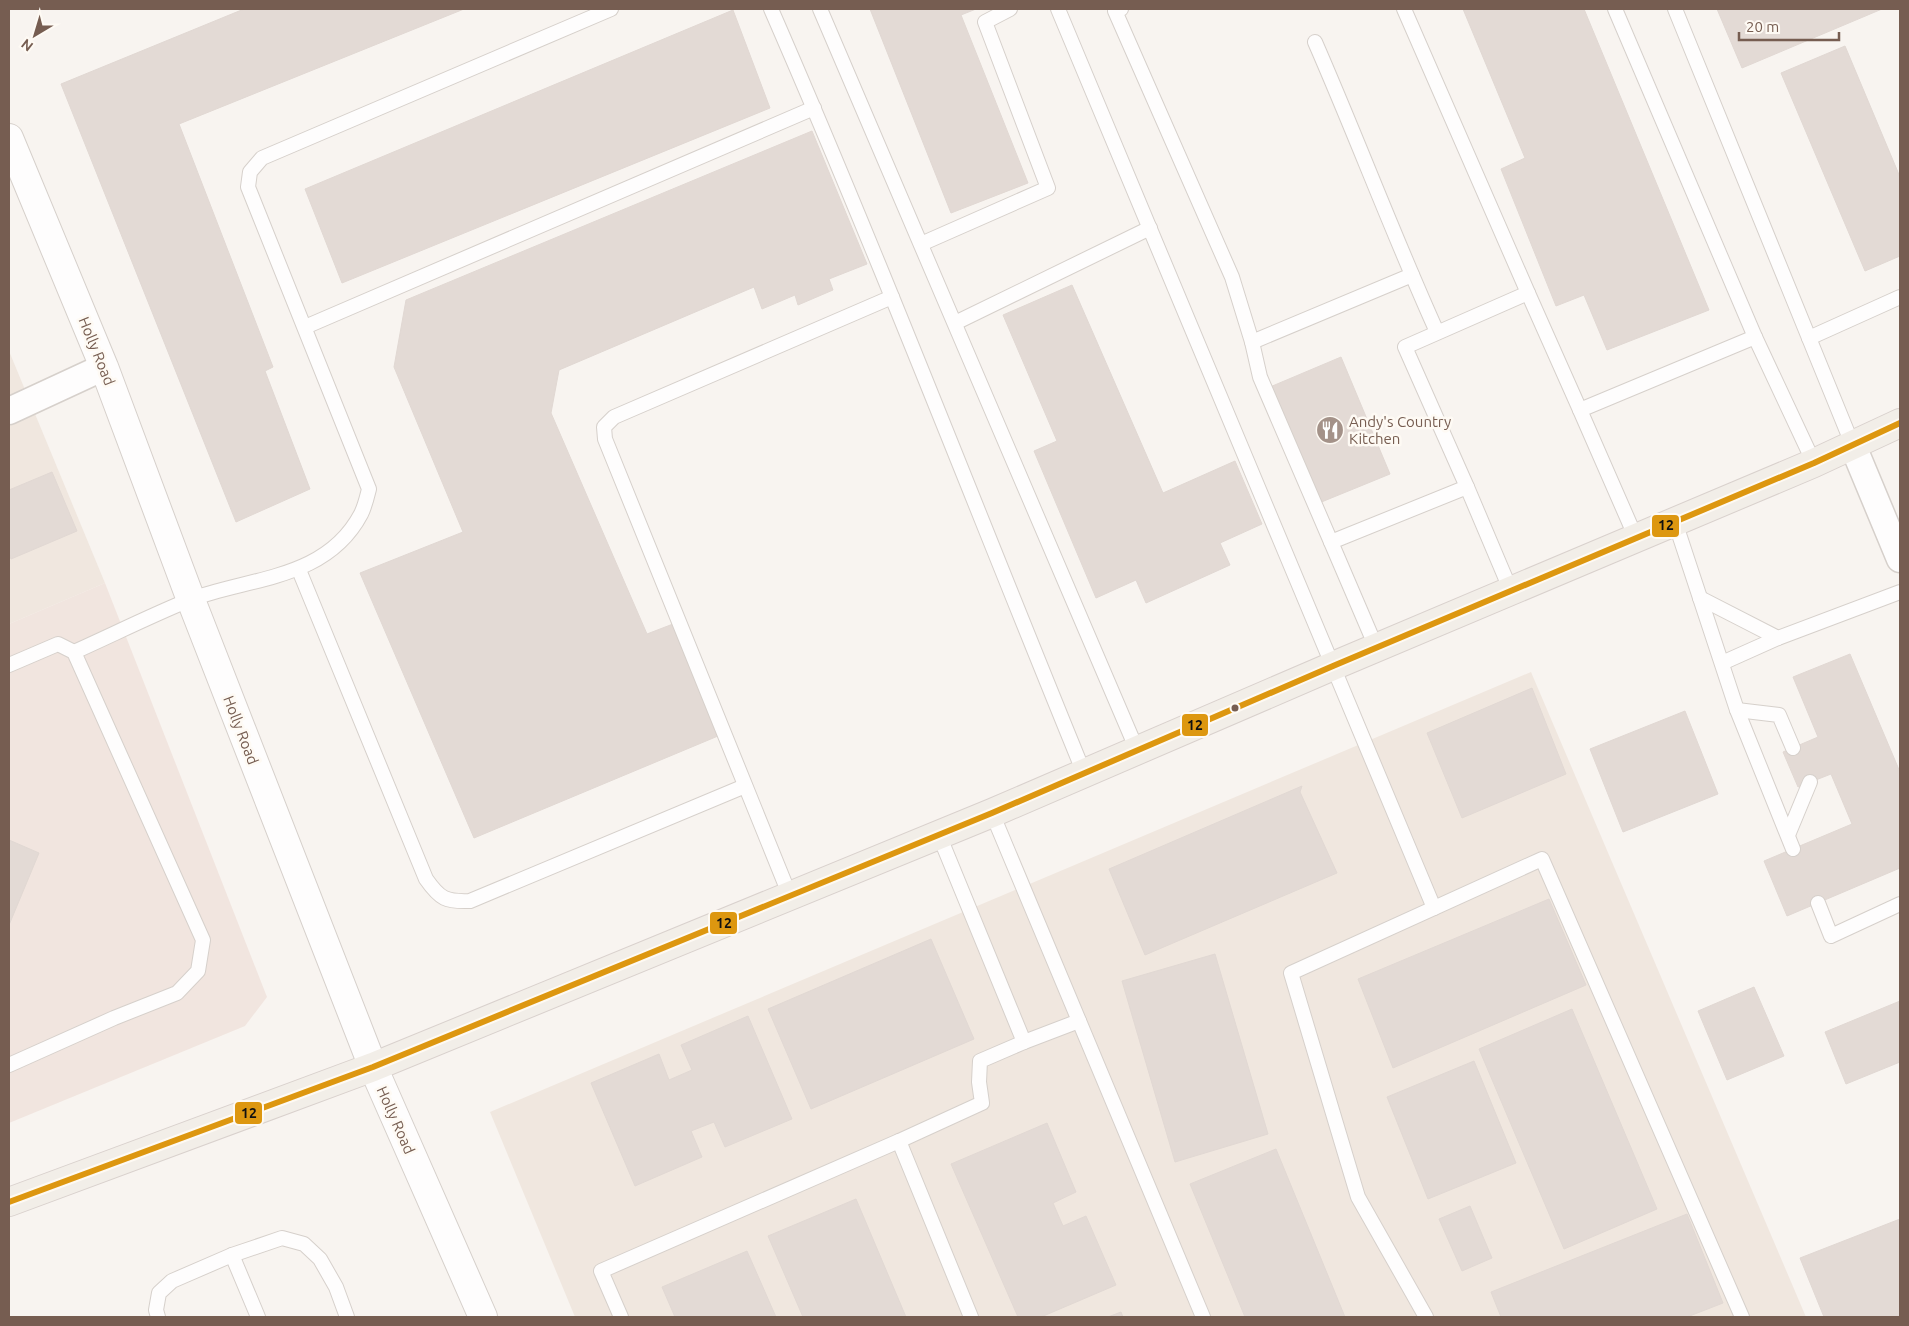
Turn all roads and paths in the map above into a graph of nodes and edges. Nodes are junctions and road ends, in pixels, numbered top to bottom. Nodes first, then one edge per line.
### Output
1 (611, 9) edge
2 (771, 9) edge
3 (820, 9) edge
4 (1010, 9) edge
5 (1058, 9) edge
6 (1404, 9) edge
7 (1614, 9) edge
8 (1675, 9) edge
9 (1117, 10) edge
10 (1315, 42) dead end
11 (814, 108) junction
12 (9, 138) edge
13 (1150, 228) junction
14 (921, 244) junction
15 (1412, 275) junction
16 (1528, 293) junction
17 (892, 297) junction
18 (1900, 297) edge
19 (955, 324) junction
20 (305, 327) junction
21 (1437, 332) junction
22 (1755, 337) junction
23 (1809, 338) junction
24 (1252, 342) junction
25 (104, 367) junction
26 (1580, 410) junction
27 (9, 411) edge
28 (1900, 423) edge
29 (1853, 446) junction
30 (1814, 463) junction
31 (1467, 487) junction
32 (1675, 522) junction
33 (1636, 538) junction
34 (1331, 542) junction
35 (1900, 560) edge
36 (298, 570) junction
37 (1511, 591) junction
38 (1900, 592) edge
39 (1700, 598) junction
40 (190, 600) junction
41 (1778, 638) junction
42 (1376, 647) junction
43 (74, 652) junction
44 (1722, 663) junction
45 (9, 665) edge
46 (1333, 666) junction
47 (1737, 710) junction
48 (1793, 748) dead end
49 (1137, 750) junction
50 (1084, 773) junction
51 (1810, 782) dead end
52 (745, 786) junction
53 (992, 813) junction
54 (939, 834) junction
55 (1788, 836) junction
56 (1793, 849) dead end
57 (790, 896) junction
58 (1818, 903) dead end
59 (1900, 904) edge
60 (1434, 908) junction
61 (1079, 1021) junction
62 (1024, 1042) junction
63 (9, 1065) edge
64 (373, 1067) junction
65 (898, 1141) junction
66 (9, 1201) edge
67 (232, 1255) junction
68 (158, 1317) edge
69 (258, 1317) edge
70 (348, 1317) edge
71 (483, 1317) edge
72 (621, 1317) edge
73 (972, 1317) edge
74 (1203, 1317) edge
75 (1426, 1317) edge
76 (1742, 1317) edge

1 - 20 lane
2 - 11 lane
3 - 14 lane
4 - 14 lane
5 - 13 lane
6 - 16 lane
7 - 22 lane
8 - 23 lane
9 - 24 lane
10 - 15 lane
11 - 17 lane
11 - 20 lane
12 - 25 main road, Holly Road
13 - 19 lane
13 - 46 lane
14 - 19 lane
15 - 21 lane
15 - 24 lane
16 - 21 lane
16 - 26 lane
17 - 50 lane
17 - 52 lane
18 - 23 lane
19 - 49 lane
20 - 36 lane
21 - 31 lane
22 - 26 lane
22 - 30 lane
23 - 29 lane
24 - 34 lane
25 - 27 street
25 - 40 main road, Holly Road
26 - 33 lane
28 - 29 main road
29 - 30 main road
29 - 35 street
30 - 32 main road
31 - 34 lane
31 - 37 lane
32 - 33 main road
32 - 39 lane
33 - 37 main road
34 - 42 lane
36 - 40 lane
36 - 52 lane
37 - 42 main road
38 - 41 lane
39 - 41 lane
39 - 44 lane
40 - 43 lane
40 - 64 main road, Holly Road
41 - 44 lane
42 - 46 main road
43 - 45 lane
43 - 63 lane
44 - 47 lane
46 - 49 main road
46 - 60 lane
47 - 48 lane
47 - 55 lane
49 - 50 main road
50 - 53 main road
51 - 55 lane
52 - 57 lane
53 - 54 main road
53 - 61 lane
54 - 57 main road
54 - 62 lane
55 - 56 lane
57 - 64 main road
58 - 59 lane
60 - 75 lane
60 - 76 lane
61 - 62 lane
61 - 74 lane
62 - 65 lane
64 - 66 main road
64 - 71 main road, Holly Road
65 - 72 lane
65 - 73 lane
67 - 68 lane
67 - 69 lane
67 - 70 lane

